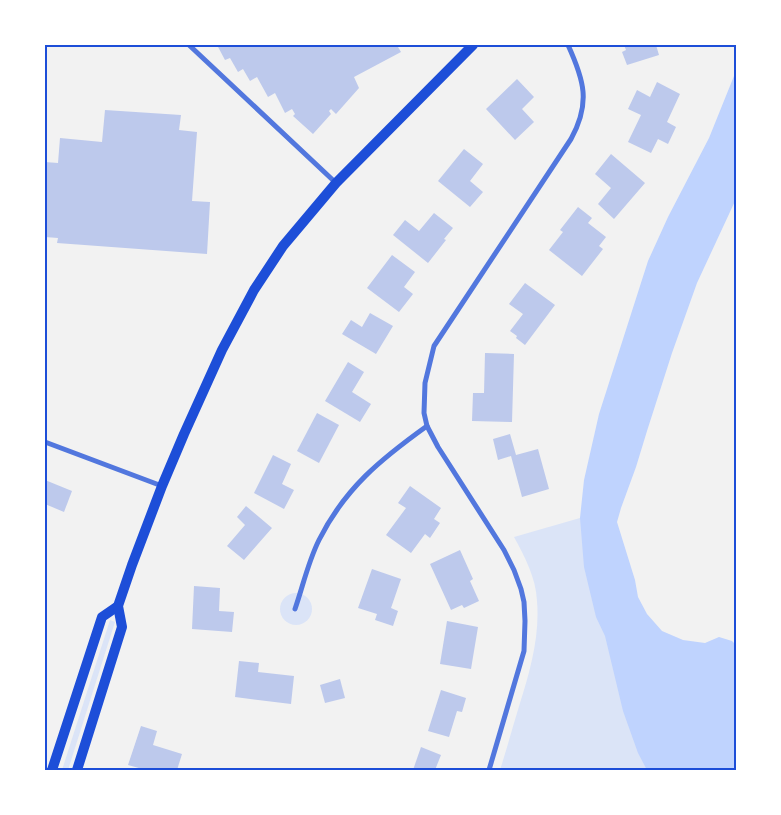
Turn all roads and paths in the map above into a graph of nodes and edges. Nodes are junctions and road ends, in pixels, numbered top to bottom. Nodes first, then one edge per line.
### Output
1 (189, 45) edge
2 (474, 45) edge
3 (568, 45) edge
4 (336, 183) junction
5 (427, 426) junction
6 (45, 442) edge
7 (162, 486) junction
8 (118, 606) junction
9 (295, 609) dead end
10 (52, 770) edge
11 (77, 770) edge
12 (489, 770) edge

1 - 4 street
2 - 4 main road
3 - 5 street
4 - 7 main road
5 - 9 street
5 - 12 street
6 - 7 street
7 - 8 main road
8 - 10 main road
8 - 11 main road

